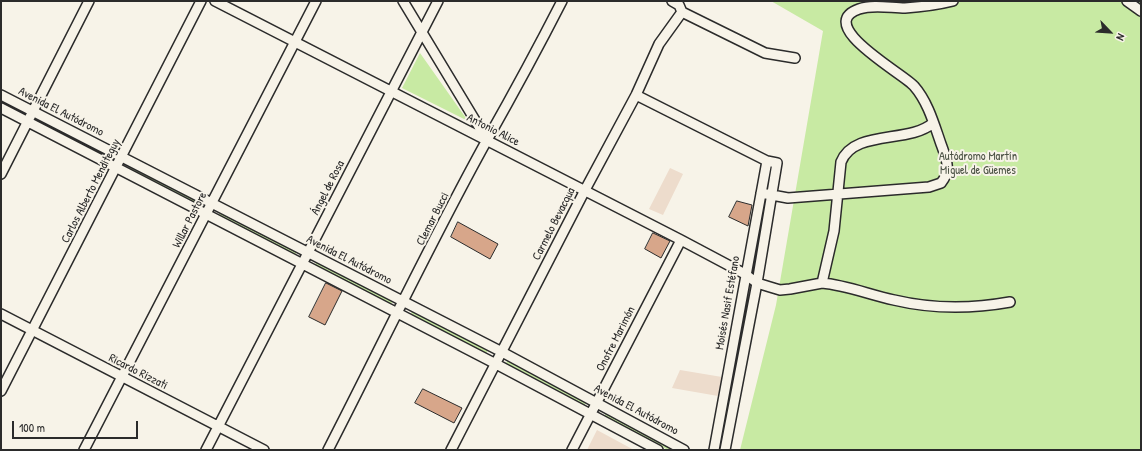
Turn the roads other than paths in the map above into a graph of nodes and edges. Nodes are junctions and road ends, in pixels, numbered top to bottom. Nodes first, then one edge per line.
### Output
1 (89, 1) edge
2 (201, 1) edge
3 (215, 1) edge
4 (316, 1) edge
5 (402, 1) edge
6 (438, 1) edge
7 (562, 1) edge
8 (672, 1) edge
9 (952, 1) edge
10 (1127, 1) edge
11 (1141, 11) edge
12 (682, 12) junction
13 (422, 34) junction
14 (295, 41) junction
15 (795, 58) dead end
16 (391, 92) junction
17 (1, 95) edge
18 (636, 95) junction
19 (1, 108) edge
20 (33, 112) junction
21 (28, 121) junction
22 (933, 123) junction
23 (487, 140) junction
24 (122, 157) junction
25 (767, 161) junction
26 (116, 168) junction
27 (1, 174) edge
28 (585, 190) junction
29 (761, 193) junction
30 (838, 195) junction
31 (772, 196) junction
32 (212, 204) junction
33 (207, 215) junction
34 (681, 240) junction
35 (308, 252) junction
36 (302, 264) junction
37 (745, 274) junction
38 (757, 283) junction
39 (822, 283) junction
40 (404, 302) junction
41 (1010, 302) dead end
42 (398, 313) junction
43 (1, 314) edge
44 (32, 331) junction
45 (502, 352) junction
46 (496, 364) junction
47 (122, 377) junction
48 (1, 391) edge
49 (597, 402) junction
50 (592, 413) junction
51 (218, 426) junction
52 (84, 450) edge
53 (206, 450) edge
54 (264, 450) edge
55 (328, 450) edge
56 (451, 450) edge
57 (572, 450) edge
58 (658, 450) edge
59 (684, 450) edge
60 (714, 450) edge
61 (725, 450) edge

1 - 20 street
2 - 24 street, Carlos Alberto Menditeguy
3 - 14 street, Antonio Alice
4 - 14 street, Willar Pastore
5 - 13 street
6 - 13 street, Ángel de Rosa
7 - 23 street, Clemar Bucci
8 - 12 street
9 - 22 street
10 - 11 street
12 - 15 street
12 - 18 street, Carmelo Bevacqua
13 - 16 street, Ángel de Rosa
13 - 23 street
14 - 16 street, Antonio Alice
14 - 32 street, Willar Pastore
16 - 23 street, Antonio Alice
16 - 35 street, Ángel de Rosa
17 - 20 street, Avenida El Autódromo
18 - 25 street
18 - 28 street, Carmelo Bevacqua
19 - 21 street, Avenida El Autódromo
20 - 21 street
20 - 24 street, Avenida El Autódromo
21 - 26 street, Avenida El Autódromo
21 - 27 street
22 - 30 street
22 - 30 street
23 - 28 street, Antonio Alice
23 - 40 street, Clemar Bucci
24 - 26 street, Carlos Alberto Menditeguy
24 - 32 street, Avenida El Autódromo
25 - 29 street, Moisés Nasif Estéfano
25 - 31 street, Moisés Nasif Estéfano
26 - 33 street, Avenida El Autódromo
26 - 44 street, Carlos Alberto Menditeguy
28 - 34 street, Antonio Alice
28 - 45 street, Carmelo Bevacqua
29 - 31 street
29 - 37 street, Moisés Nasif Estéfano
30 - 31 street
30 - 39 street
31 - 38 street, Moisés Nasif Estéfano
32 - 33 street, Willar Pastore
32 - 35 street, Avenida El Autódromo
33 - 36 street, Avenida El Autódromo
33 - 47 street, Willar Pastore
34 - 37 street, Antonio Alice
34 - 49 street, Onofre Marimón
35 - 36 street, Ángel de Rosa
35 - 40 street, Avenida El Autódromo
36 - 42 street, Avenida El Autódromo
36 - 51 street, Ángel de Rosa
37 - 38 street, Antonio Alice
37 - 60 street, Moisés Nasif Estéfano
38 - 39 street, Antonio Alice
38 - 61 street, Moisés Nasif Estéfano
39 - 41 street, Antonio Alice
40 - 42 street, Clemar Bucci
40 - 45 street, Avenida El Autódromo
42 - 46 street, Avenida El Autódromo
42 - 55 street, Clemar Bucci
43 - 44 street, Ricardo Rizzati
44 - 47 street, Ricardo Rizzati
44 - 48 street, Carlos Alberto Menditeguy
45 - 46 street, Carmelo Bevacqua
45 - 49 street, Avenida El Autódromo
46 - 50 street, Avenida El Autódromo
46 - 56 street, Carmelo Bevacqua
47 - 51 street, Ricardo Rizzati
47 - 52 street, Willar Pastore
49 - 50 street, Onofre Marimón
49 - 59 street, Avenida El Autódromo
50 - 57 street, Onofre Marimón
50 - 58 street, Avenida El Autódromo
51 - 53 street, Ángel de Rosa
51 - 54 street, Ricardo Rizzati

